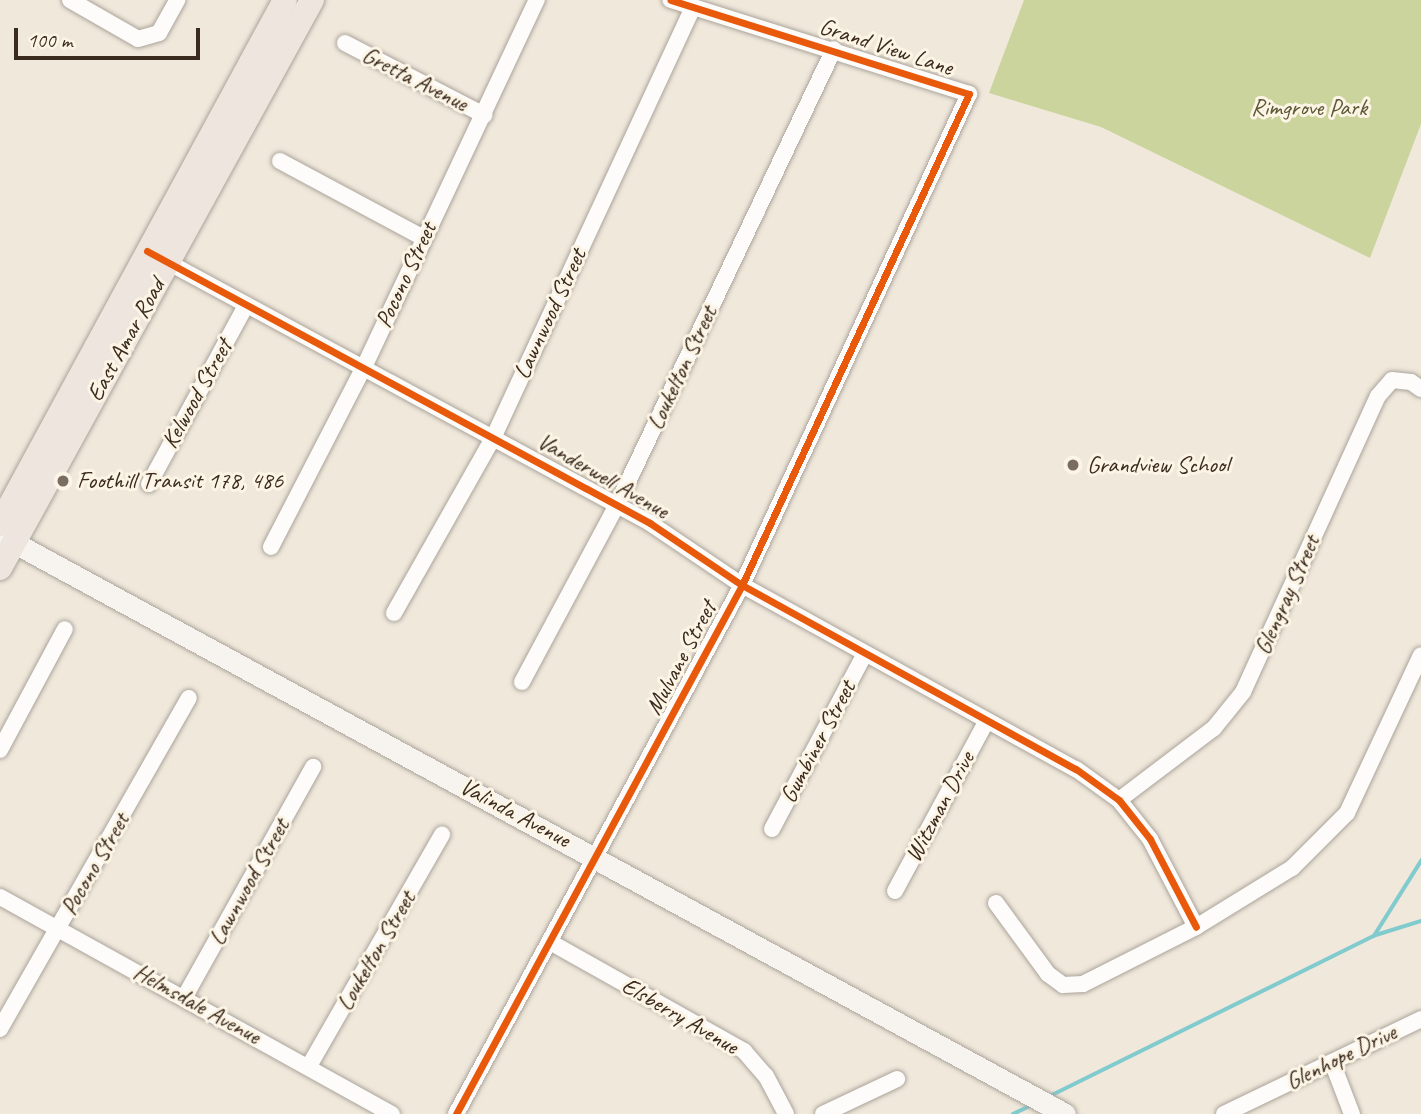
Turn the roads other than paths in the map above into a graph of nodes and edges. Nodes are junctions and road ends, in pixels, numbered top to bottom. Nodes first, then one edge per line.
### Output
1 (69, 0) edge
2 (177, 0) edge
3 (285, 0) edge
4 (312, 0) edge
5 (537, 0) edge
6 (670, 0) edge
7 (692, 7) junction
8 (345, 43) dead end
9 (834, 49) junction
10 (969, 94) joint
11 (484, 115) junction
12 (280, 161) dead end
13 (422, 237) junction
14 (158, 257) junction
15 (246, 305) junction
16 (364, 367) junction
17 (1421, 389) edge
18 (494, 436) junction
19 (149, 484) dead end
20 (616, 507) junction
21 (5, 534) edge
22 (271, 547) dead end
23 (0, 568) edge
24 (742, 585) junction
25 (394, 613) dead end
26 (65, 629) dead end
27 (1421, 655) edge
28 (864, 656) junction
29 (522, 682) dead end
30 (190, 698) dead end
31 (986, 722) junction
32 (0, 750) edge
33 (313, 767) dead end
34 (1119, 800) junction
35 (772, 829) dead end
36 (442, 835) dead end
37 (596, 857) junction
38 (895, 891) dead end
39 (0, 897) edge
40 (996, 903) dead end
41 (1196, 927) junction
42 (59, 928) junction
43 (550, 942) junction
44 (184, 998) junction
45 (1421, 1019) edge
46 (0, 1029) edge
47 (1332, 1062) junction
48 (309, 1066) junction
49 (897, 1079) dead end
50 (1048, 1105) edge
51 (392, 1114) edge
52 (456, 1114) edge
53 (786, 1114) edge
54 (823, 1114) edge
55 (1224, 1114) edge
56 (1352, 1114) edge

1 - 2 street
3 - 14 main road, East Amar Road
4 - 14 main road, East Amar Road
5 - 11 street, Pocono Street
6 - 7 street, Grand View Lane
7 - 9 street, Grand View Lane
7 - 18 street, Lawnwood Street
8 - 11 street, Gretta Avenue
9 - 10 street, Grand View Lane
9 - 20 street, Loukelton Street
10 - 24 street, Mulvane Street
11 - 13 street, Pocono Street
12 - 13 street
13 - 16 street, Pocono Street
14 - 15 street, Vanderwell Avenue
14 - 21 main road, East Amar Road
15 - 16 street, Vanderwell Avenue
15 - 19 street, Kelwood Street
16 - 18 street, Vanderwell Avenue
16 - 22 street, Pocono Street
17 - 34 street, Glengray Street
18 - 20 street, Vanderwell Avenue
18 - 25 street, Lawnwood Street
20 - 24 street, Vanderwell Avenue
20 - 29 street, Loukelton Street
21 - 23 main road, East Amar Road
21 - 37 main road, Valinda Avenue
24 - 28 street, Vanderwell Avenue
24 - 37 street, Mulvane Street
26 - 32 street
27 - 41 street
28 - 31 street, Vanderwell Avenue
28 - 35 street, Gumbiner Street
30 - 42 street, Pocono Street
31 - 34 street, Vanderwell Avenue
31 - 38 street, Witzman Drive
33 - 44 street, Lawnwood Street
34 - 41 street, Vanderwell Avenue
36 - 48 street, Loukelton Street
37 - 43 street, Mulvane Street
37 - 50 main road, Valinda Avenue
39 - 42 street, Helmsdale Avenue
40 - 41 street
42 - 44 street, Helmsdale Avenue
42 - 46 street, Pocono Street
43 - 52 street, Mulvane Street
43 - 53 street, Elsberry Avenue
44 - 48 street, Helmsdale Avenue
45 - 47 street, Glenhope Drive
47 - 55 street, Glenhope Drive
47 - 56 street
48 - 51 street, Helmsdale Avenue
49 - 54 street

